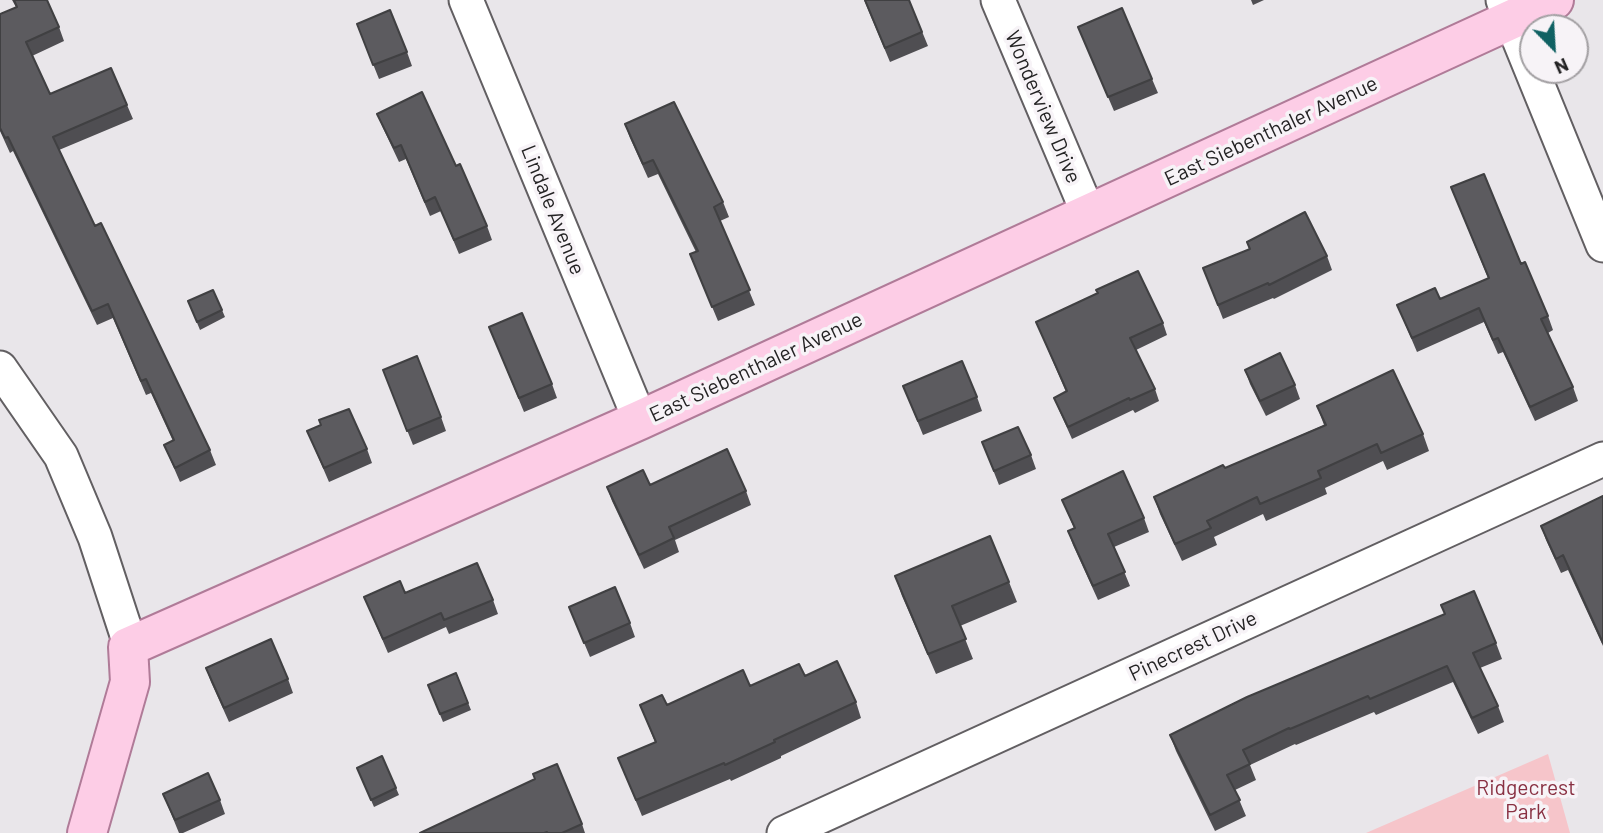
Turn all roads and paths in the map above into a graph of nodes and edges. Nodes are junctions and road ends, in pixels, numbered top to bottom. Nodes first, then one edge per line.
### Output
1 (466, 0) edge
2 (998, 0) edge
3 (1554, 0) edge
4 (1507, 10) edge
5 (1089, 215) junction
6 (1603, 245) edge
7 (0, 368) edge
8 (640, 420) junction
9 (1603, 459) edge
10 (128, 648) junction
11 (87, 833) edge
12 (784, 833) edge

1 - 8 street, Lindale Avenue
2 - 5 street, Wonderview Drive
3 - 4 main road, East Siebenthaler Avenue
4 - 5 main road, East Siebenthaler Avenue
4 - 6 street
5 - 8 main road, East Siebenthaler Avenue
7 - 10 street
8 - 10 main road, East Siebenthaler Avenue
9 - 12 street, Pinecrest Drive
10 - 11 main road

